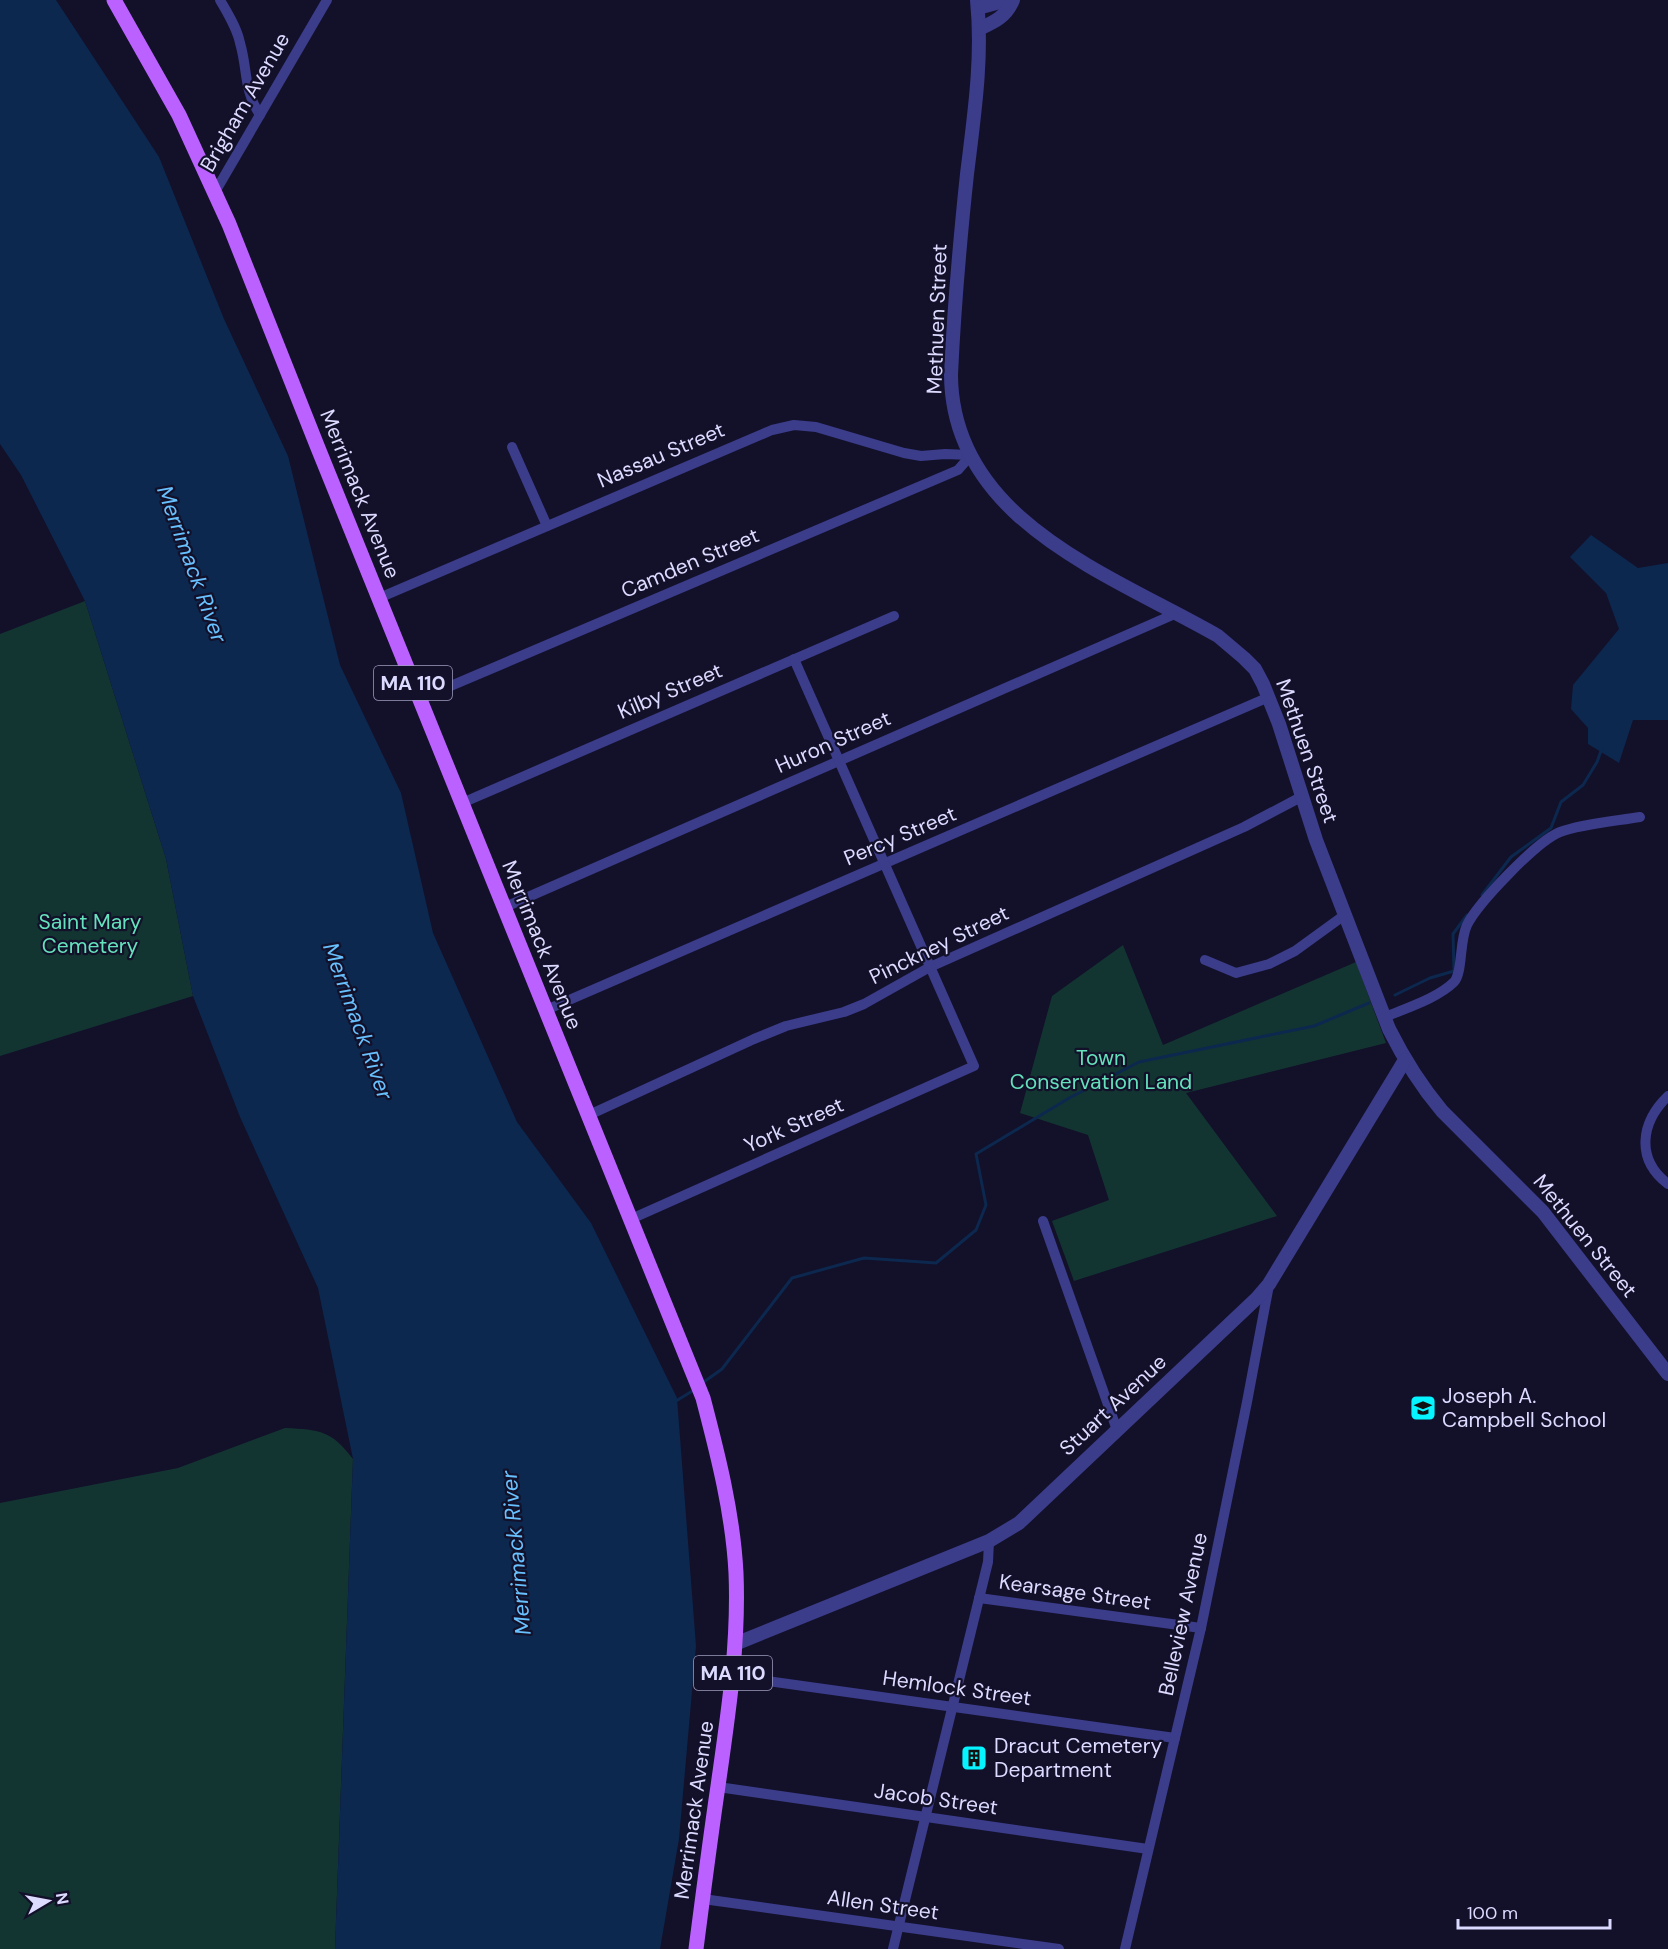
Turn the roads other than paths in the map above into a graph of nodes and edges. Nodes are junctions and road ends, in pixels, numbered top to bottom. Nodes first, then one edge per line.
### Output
1 (114, 0) edge
2 (220, 0) edge
3 (327, 0) edge
4 (1007, 0) edge
5 (1012, 0) edge
6 (977, 4) edge
7 (979, 29) junction
8 (260, 115) junction
9 (215, 192) junction
10 (512, 447) dead end
11 (971, 455) junction
12 (547, 526) junction
13 (379, 597) junction
14 (1177, 613) junction
15 (894, 615) dead end
16 (794, 659) junction
17 (1269, 696) junction
18 (420, 699) junction
19 (839, 761) junction
20 (1301, 796) junction
21 (462, 803) junction
22 (1640, 817) dead end
23 (884, 864) junction
24 (505, 907) junction
25 (1346, 914) junction
26 (1205, 960) dead end
27 (930, 967) junction
28 (546, 1011) junction
29 (1385, 1017) junction
30 (1405, 1060) junction
31 (1668, 1096) edge
32 (589, 1115) junction
33 (1668, 1184) edge
34 (631, 1218) junction
35 (1044, 1221) dead end
36 (1269, 1284) junction
37 (1668, 1374) edge
38 (1117, 1430) junction
39 (989, 1541) junction
40 (979, 1598) junction
41 (1201, 1628) junction
42 (735, 1644) junction
43 (732, 1677) junction
44 (952, 1707) junction
45 (1175, 1738) junction
46 (718, 1787) junction
47 (925, 1817) junction
48 (1148, 1849) junction
49 (703, 1899) junction
50 (898, 1927) junction
51 (696, 1949) edge
52 (892, 1949) edge
53 (1059, 1949) edge
54 (1125, 1949) edge

1 - 9 main road, Merrimack Avenue / MA 110
2 - 8 street
3 - 8 street, Brigham Avenue
4 - 6 street
5 - 7 street
6 - 7 street, Methuen Street
7 - 11 street, Methuen Street
8 - 9 street, Brigham Avenue
9 - 13 main road, Merrimack Avenue / MA 110
10 - 12 street
11 - 12 street, Nassau Street
11 - 14 street, Methuen Street
11 - 18 street, Camden Street
12 - 13 street, Nassau Street
13 - 18 main road, Merrimack Avenue / MA 110
14 - 17 street, Methuen Street
14 - 19 street, Huron Street
15 - 16 street, Kilby Street
16 - 19 street
16 - 21 street, Kilby Street
17 - 20 street, Methuen Street
17 - 23 street, Percy Street
18 - 21 main road, Merrimack Avenue / MA 110
19 - 23 street
19 - 24 street, Huron Street
20 - 25 street, Methuen Street
20 - 27 street, Pinckney Street
21 - 24 main road, Merrimack Avenue / MA 110
22 - 29 street
23 - 27 street
23 - 28 street, Percy Street
24 - 28 main road, Merrimack Avenue / MA 110
25 - 26 street
25 - 29 street, Methuen Street
27 - 32 street, Pinckney Street
27 - 34 street, York Street
28 - 32 main road, Merrimack Avenue / MA 110
29 - 30 street, Methuen Street
30 - 36 street, Stuart Avenue
30 - 37 street, Methuen Street
31 - 33 street
32 - 34 main road, Merrimack Avenue / MA 110
34 - 42 main road, Merrimack Avenue / MA 110
35 - 38 street
36 - 38 street, Stuart Avenue
36 - 41 street, Belleview Avenue
38 - 39 street, Stuart Avenue
39 - 40 street
39 - 42 street, Stuart Avenue
40 - 41 street, Kearsage Street
40 - 44 street
41 - 45 street, Belleview Avenue
42 - 43 main road, Merrimack Avenue / MA 110
43 - 44 street, Hemlock Street
43 - 46 main road, Merrimack Avenue / MA 110
44 - 45 street, Hemlock Street
44 - 47 street
45 - 48 street, Belleview Avenue
46 - 47 street, Jacob Street
46 - 49 main road, Merrimack Avenue / MA 110
47 - 48 street, Jacob Street
47 - 50 street
48 - 54 street, Belleview Avenue
49 - 50 street, Allen Street
49 - 51 main road, Merrimack Avenue / MA 110
50 - 52 street
50 - 53 street, Allen Street

